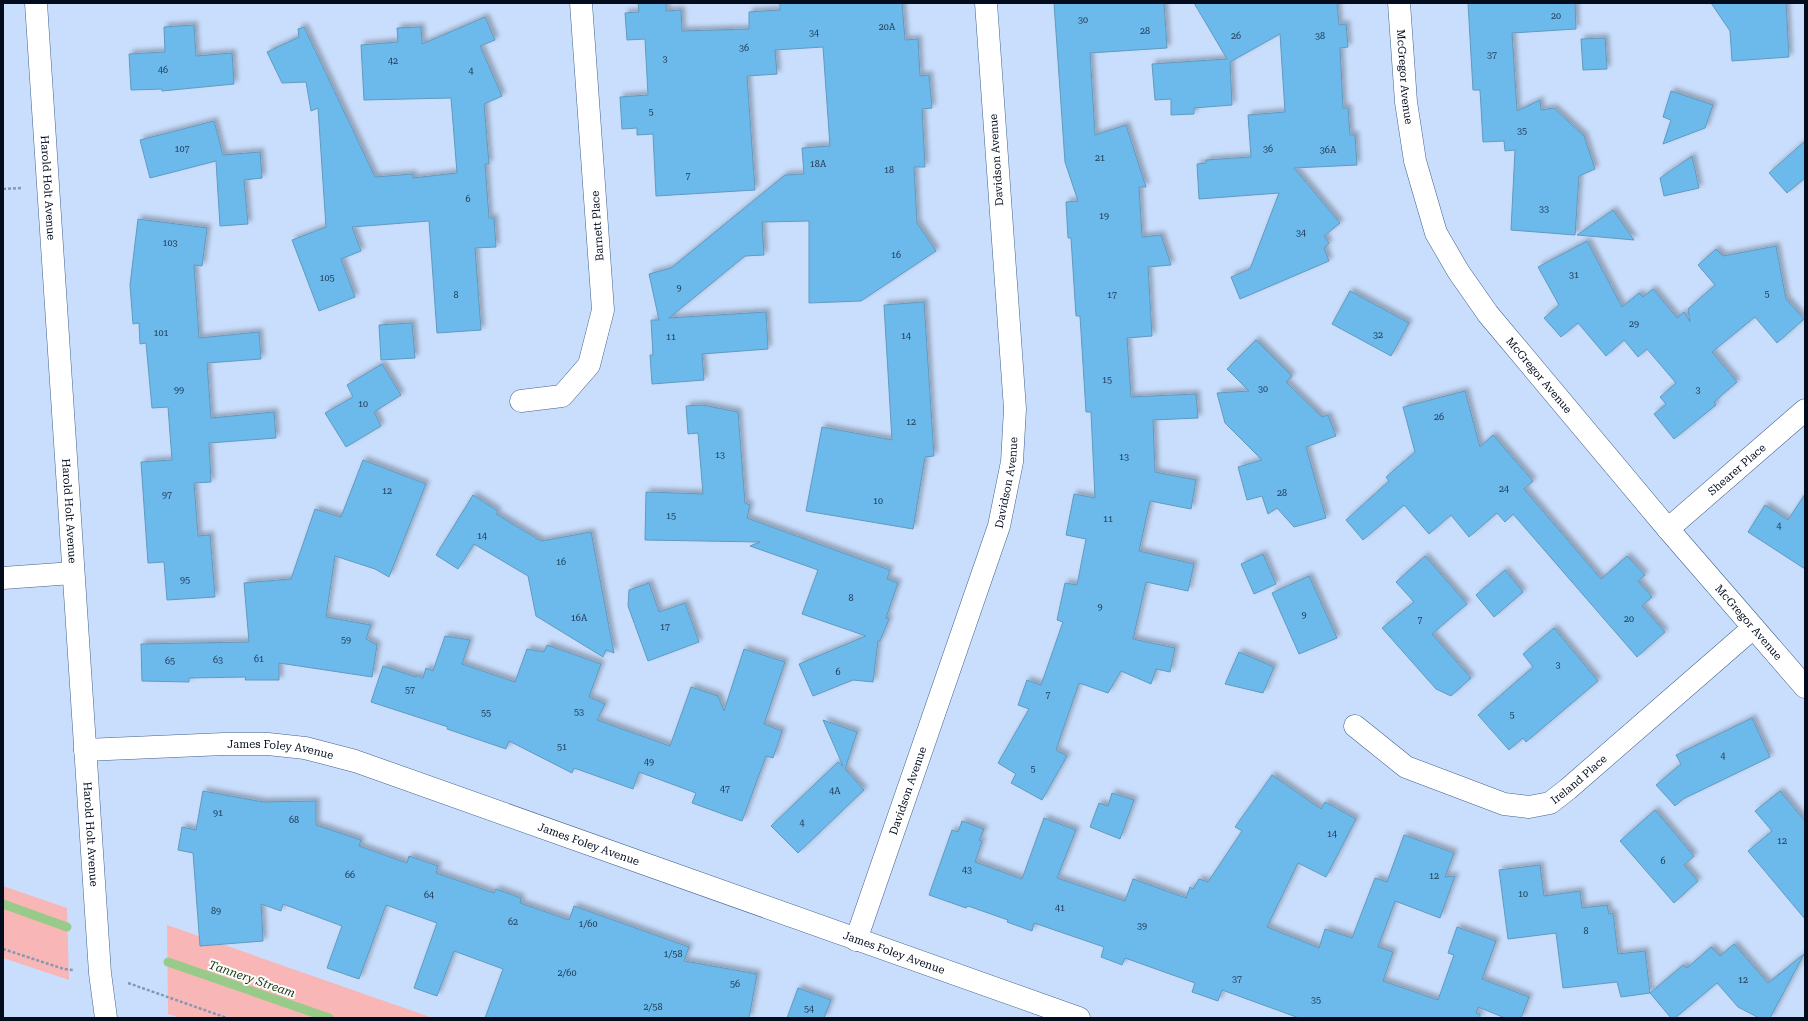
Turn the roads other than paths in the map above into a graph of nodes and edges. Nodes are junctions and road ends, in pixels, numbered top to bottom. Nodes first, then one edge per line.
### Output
1 (36, 3) edge
2 (581, 3) edge
3 (986, 3) edge
4 (1399, 3) edge
5 (521, 401) dead end
6 (1805, 410) edge
7 (1668, 529) junction
8 (73, 573) junction
9 (3, 578) edge
10 (1753, 628) junction
11 (1805, 687) edge
12 (1355, 726) dead end
13 (85, 750) junction
14 (856, 940) junction
15 (106, 1018) edge
16 (1079, 1018) edge

1 - 8 street, Harold Holt Avenue
2 - 5 street, Barnett Place
3 - 14 street, Davidson Avenue
4 - 7 street, McGregor Avenue
6 - 7 street, Shearer Place
7 - 10 street, McGregor Avenue
8 - 9 street
8 - 13 street, Harold Holt Avenue
10 - 11 street, McGregor Avenue
10 - 12 street, Ireland Place
13 - 14 street, James Foley Avenue
13 - 15 street, Harold Holt Avenue
14 - 16 street, James Foley Avenue

